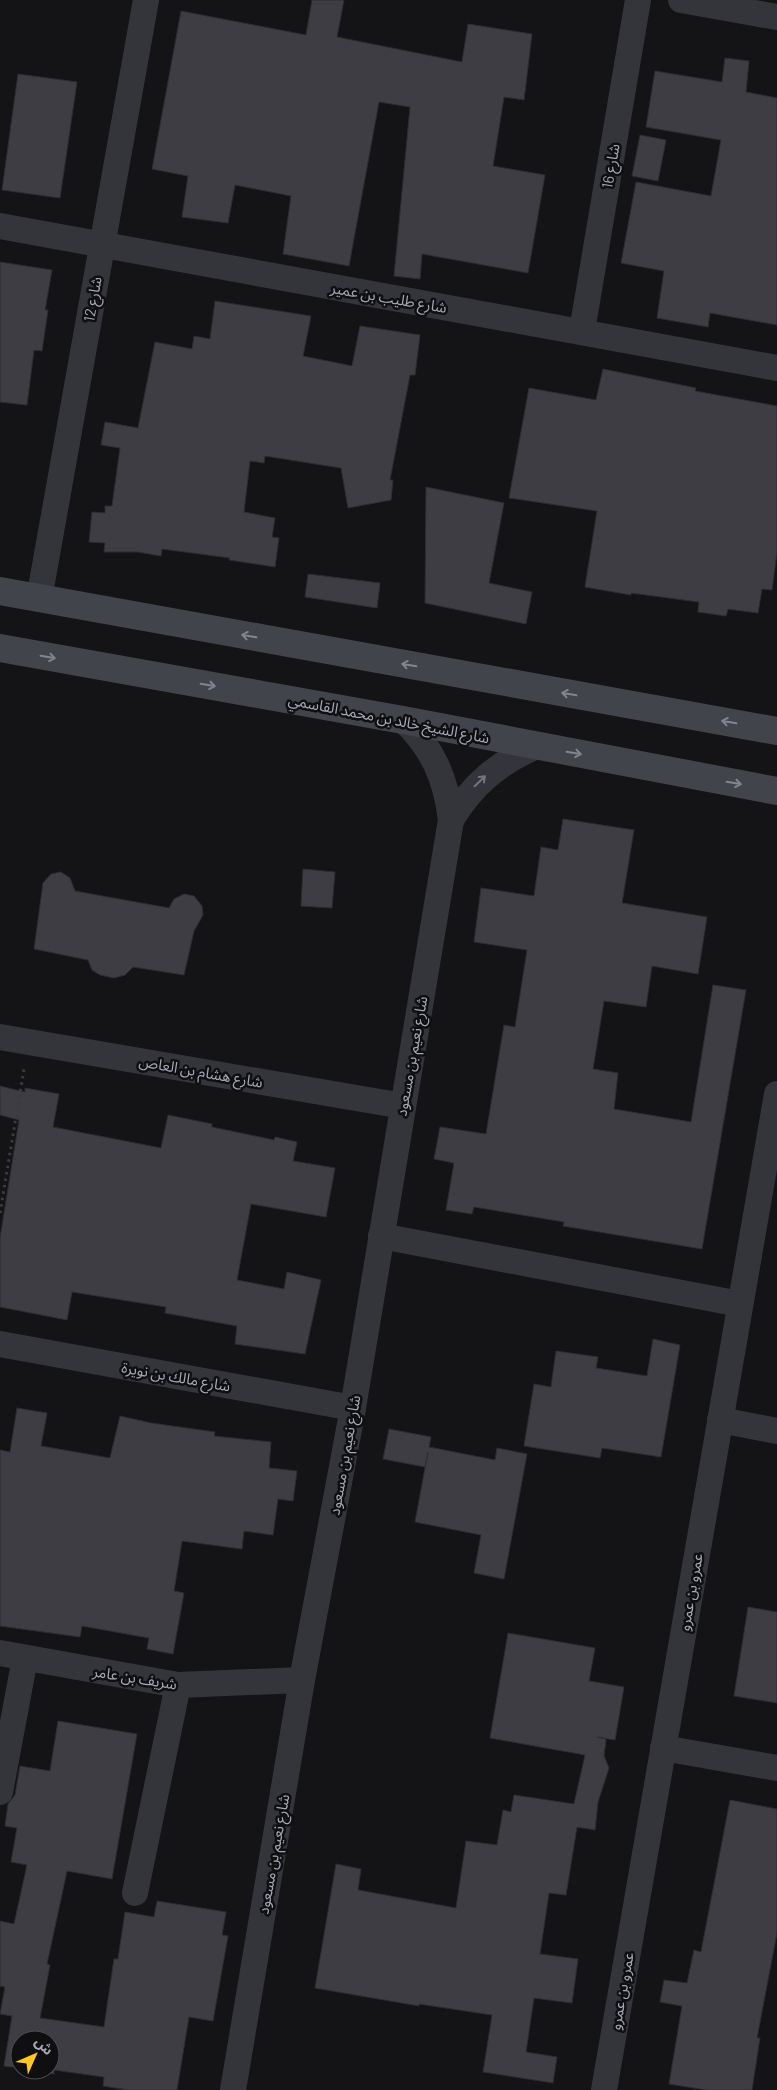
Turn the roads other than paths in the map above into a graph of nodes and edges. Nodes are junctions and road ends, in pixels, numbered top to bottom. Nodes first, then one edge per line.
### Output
1 (146, 0) edge
2 (638, 0) edge
3 (681, 0) edge
4 (777, 17) edge
5 (0, 226) edge
6 (102, 246) junction
7 (582, 331) junction
8 (777, 368) edge
9 (0, 591) edge
10 (39, 599) junction
11 (0, 648) edge
12 (403, 720) junction
13 (777, 731) edge
14 (537, 746) junction
15 (775, 792) edge
16 (451, 820) junction
17 (0, 1037) edge
18 (777, 1094) edge
19 (403, 1106) junction
20 (771, 1163) edge
21 (381, 1236) junction
22 (740, 1304) junction
23 (0, 1344) edge
24 (353, 1408) junction
25 (720, 1420) junction
26 (777, 1430) edge
27 (12, 1656) edge
28 (302, 1680) junction
29 (178, 1685) junction
30 (663, 1748) junction
31 (777, 1768) edge
32 (0, 1792) edge
33 (135, 1893) dead end
34 (233, 2090) edge
35 (604, 2090) edge

1 - 6 street, شارع 12
2 - 7 street, شارع 16
3 - 4 street
5 - 6 street, شارع طليب بن عمير
6 - 7 street, شارع طليب بن عمير
6 - 10 street, شارع 12
7 - 8 street, شارع طليب بن عمير
9 - 10 main road
13 -> 10 main road
11 -> 12 main road, شارع الشيخ خالد بن محمد القاسمي
12 - 14 main road, شارع الشيخ خالد بن محمد القاسمي
12 - 16 street, شارع نعيم بن مسعود
14 -> 15 main road, شارع الشيخ خالد بن محمد القاسمي
16 -> 14 street, شارع نعيم بن مسعود
16 - 19 street, شارع نعيم بن مسعود
17 - 19 street, شارع هشام بن العاص
18 - 20 street, عمرو بن عمرو
19 - 21 street, شارع نعيم بن مسعود
20 - 22 street, عمرو بن عمرو
21 - 22 street
21 - 24 street, شارع نعيم بن مسعود
22 - 25 street, عمرو بن عمرو
23 - 24 street, شارع مالك بن نويرة
24 - 28 street, شارع نعيم بن مسعود
25 - 26 street
25 - 30 street, عمرو بن عمرو
27 - 29 street, شريف بن عامر
27 - 32 street
28 - 29 street, شريف بن عامر
28 - 34 street, شارع نعيم بن مسعود
29 - 33 street
30 - 31 street
30 - 35 street, عمرو بن عمرو

